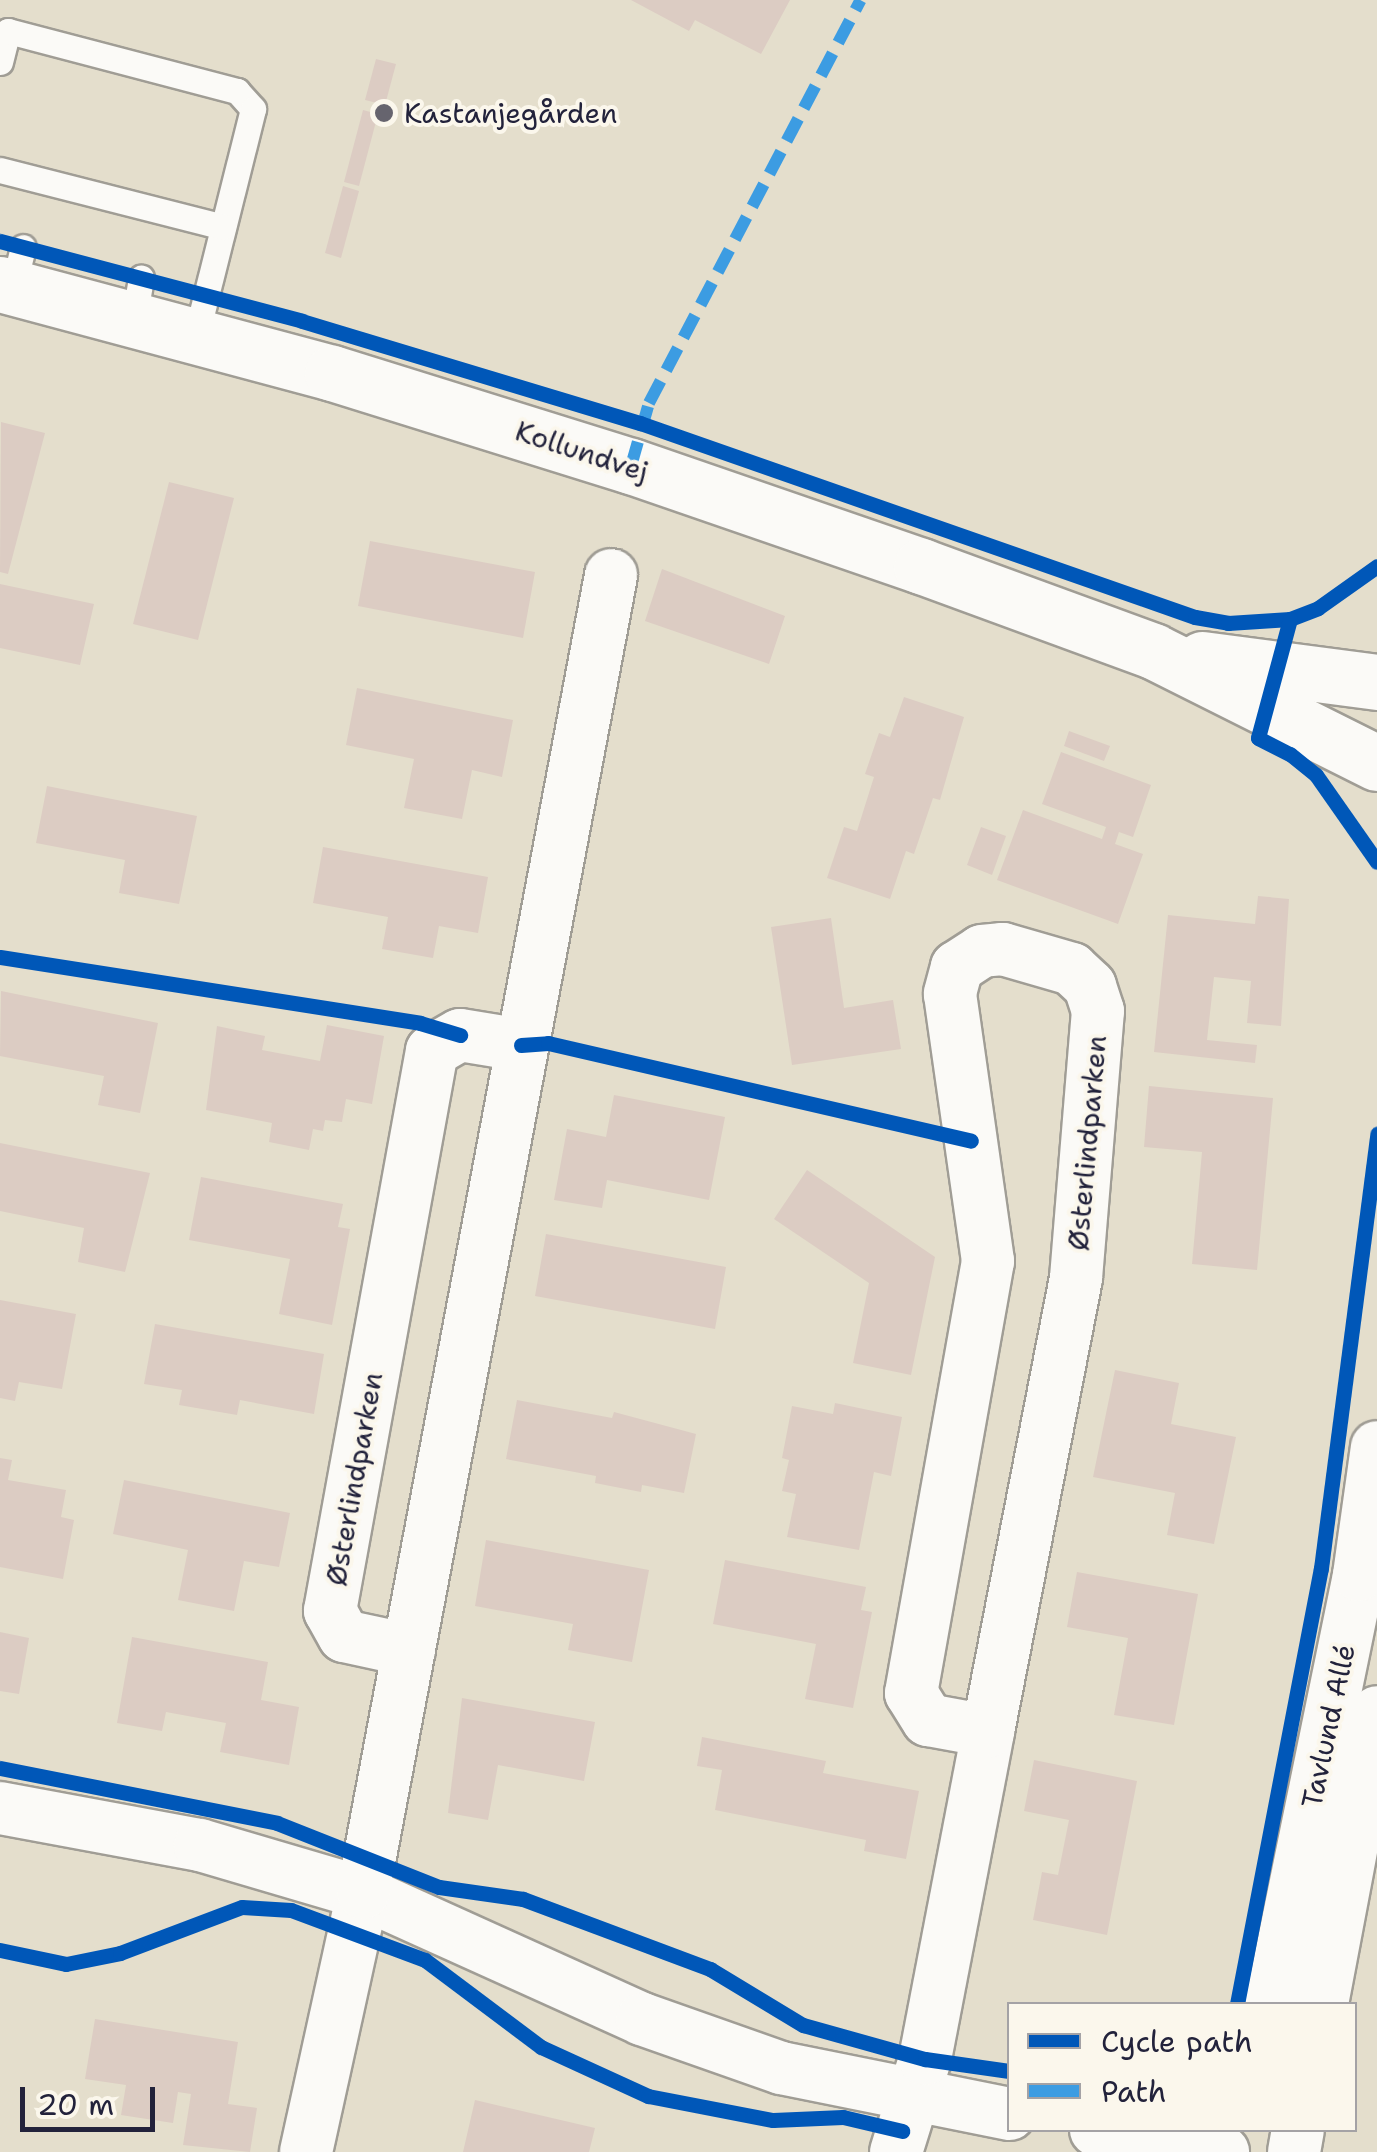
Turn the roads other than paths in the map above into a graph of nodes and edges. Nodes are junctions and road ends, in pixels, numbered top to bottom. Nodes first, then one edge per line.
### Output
1 (0, 62) edge
2 (0, 170) edge
3 (222, 227) junction
4 (12, 273) edge
5 (196, 336) junction
6 (611, 575) dead end
7 (1153, 651) junction
8 (1377, 682) edge
9 (1377, 763) edge
10 (521, 1045) junction
11 (1377, 1446) edge
12 (1368, 1578) edge
13 (409, 1650) junction
14 (1377, 1712) edge
15 (988, 1731) junction
16 (0, 1808) edge
17 (364, 1893) junction
18 (1271, 2002) edge
19 (1322, 2002) edge
20 (914, 2097) junction
21 (1007, 2113) edge
22 (1108, 2132) edge
23 (306, 2152) edge
24 (896, 2152) edge
25 (1223, 2152) edge

1 - 3 lane
2 - 3 lane
3 - 5 lane
4 - 5 street, Kollundvej
5 - 7 street, Kollundvej
6 - 10 street
7 - 8 street, Kollundvej
7 - 9 street, Kollundvej
10 - 13 street
10 - 13 street, Østerlindparken
11 - 12 street, Tavlund Allé
12 - 18 street, Tavlund Allé
13 - 17 street
14 - 19 street, Tavlund Allé
15 - 15 street, Østerlindparken
15 - 20 street, Østerlindparken
16 - 17 street
17 - 20 street
17 - 23 street
20 - 21 street
20 - 24 street, Østerlindparken
22 - 25 street

